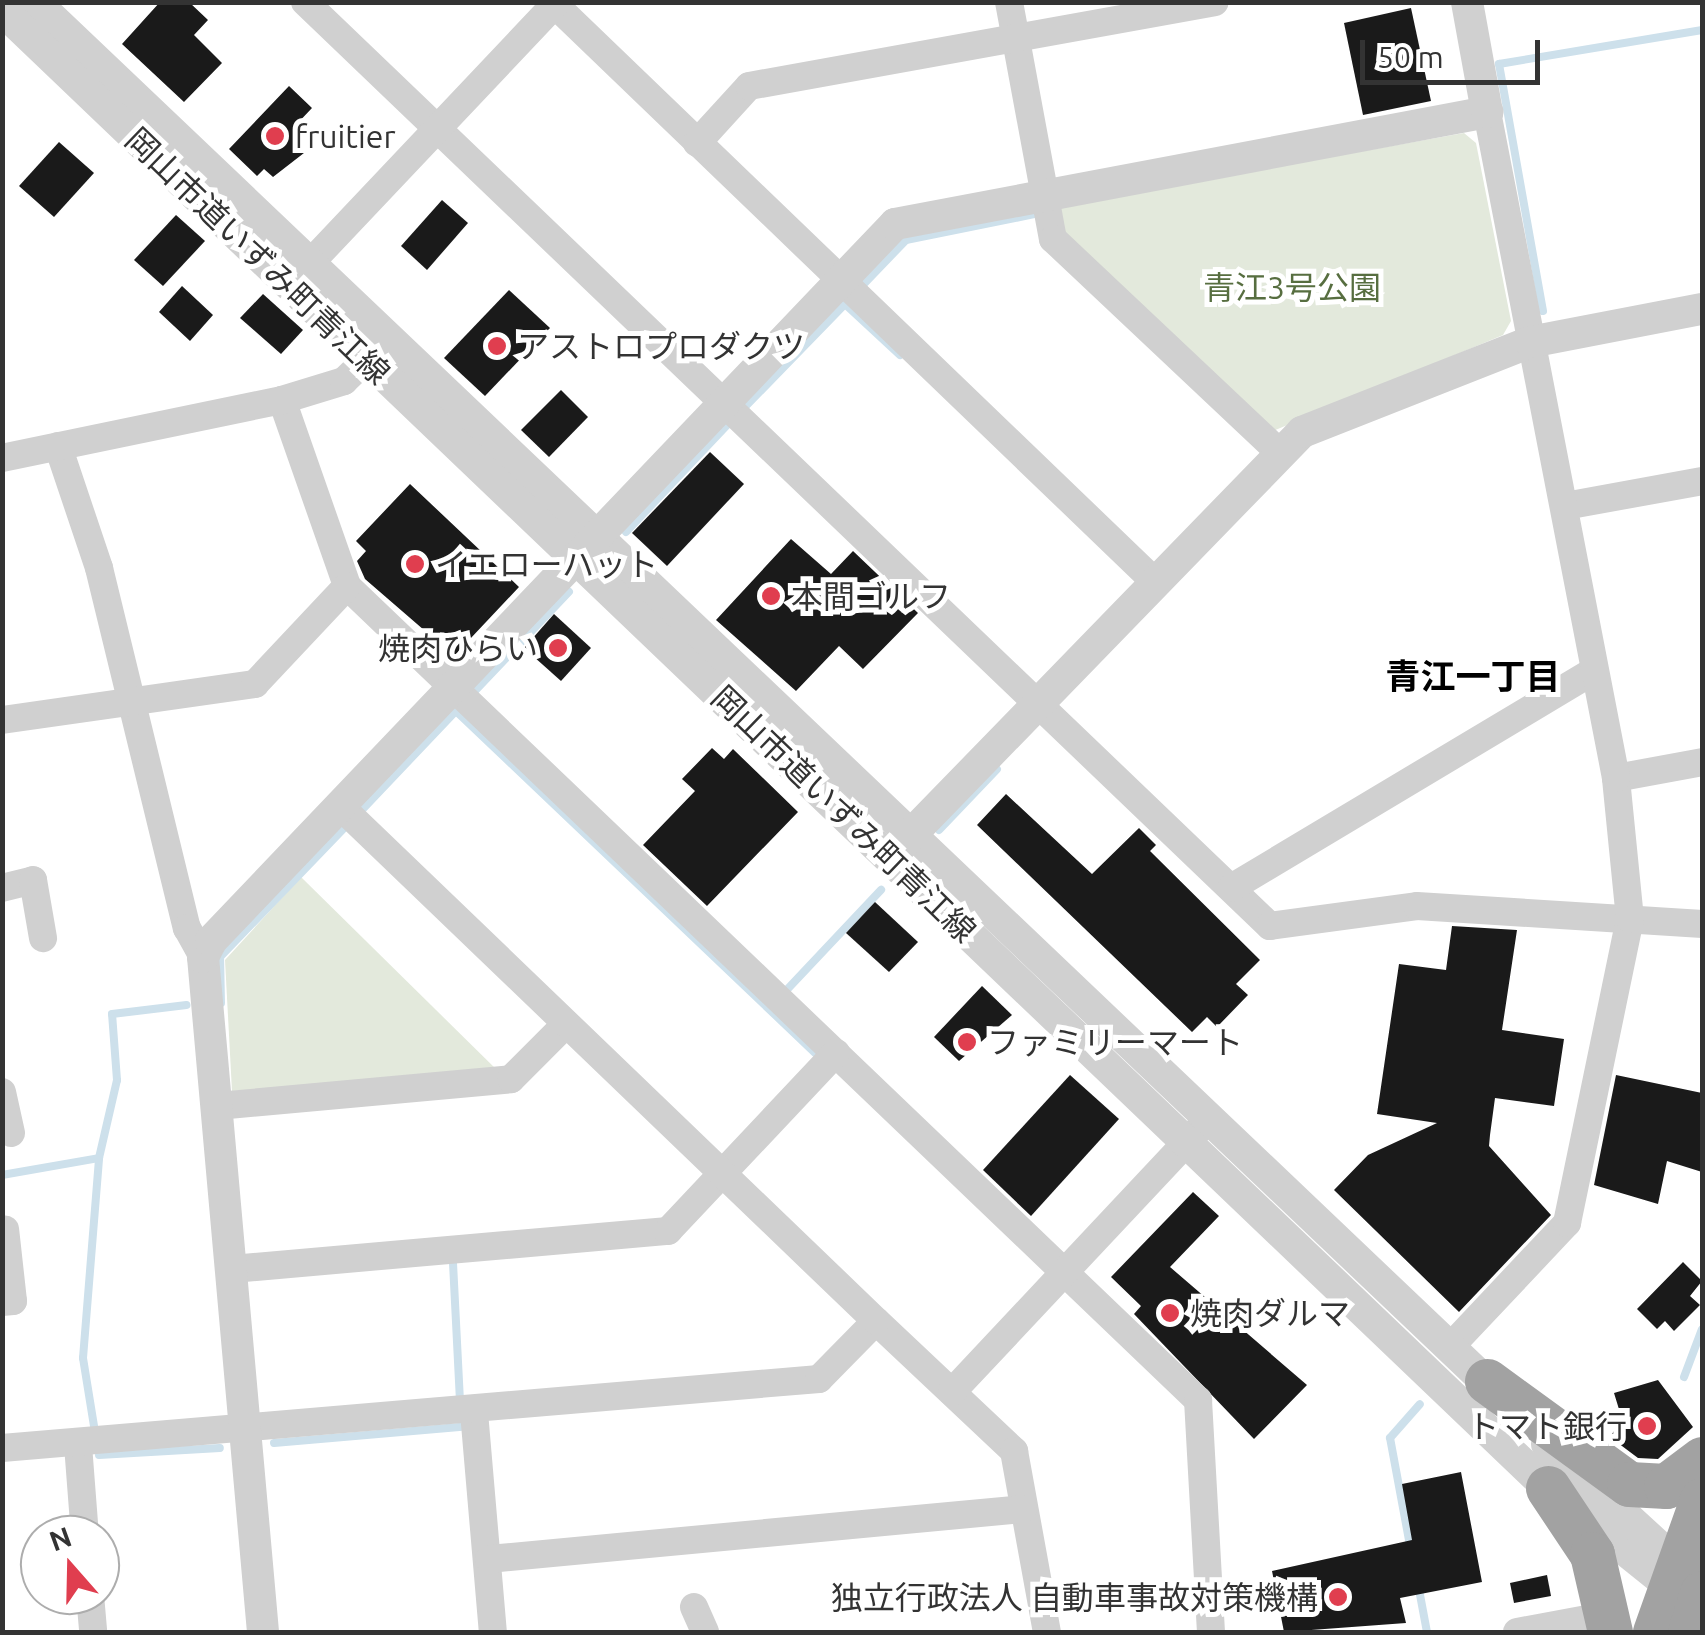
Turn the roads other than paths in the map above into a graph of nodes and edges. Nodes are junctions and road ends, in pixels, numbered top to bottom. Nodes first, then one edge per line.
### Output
1 (305, 2) edge
2 (1008, 2) edge
3 (1214, 2) edge
4 (1468, 2) edge
5 (555, 3) edge
6 (19, 8) edge
7 (1024, 37) junction
8 (1487, 112) junction
9 (440, 130) junction
10 (697, 143) junction
11 (1045, 194) junction
12 (299, 275) junction
13 (850, 290) junction
14 (1702, 309) edge
15 (1530, 342) junction
16 (366, 360) junction
17 (282, 400) junction
18 (732, 411) junction
19 (58, 446) junction
20 (1276, 449) junction
21 (2, 458) edge
22 (1702, 481) edge
23 (1565, 506) junction
24 (584, 547) junction
25 (1148, 585) junction
26 (347, 586) junction
27 (1593, 671) junction
28 (459, 697) junction
29 (130, 702) junction
30 (1044, 709) junction
31 (2, 720) edge
32 (1702, 762) edge
33 (1616, 778) junction
34 (348, 814) junction
35 (898, 847) junction
36 (2, 888) edge
37 (1230, 888) junction
38 (1630, 919) junction
39 (1702, 924) edge
40 (43, 938) dead end
41 (202, 956) junction
42 (566, 1024) junction
43 (836, 1052) junction
44 (2, 1092) edge
45 (216, 1106) junction
46 (1198, 1130) junction
47 (11, 1132) dead end
48 (728, 1179) junction
49 (5, 1229) dead end
50 (232, 1269) junction
51 (1064, 1272) junction
52 (2, 1302) edge
53 (876, 1322) junction
54 (1452, 1345) junction
55 (1487, 1381) junction
56 (952, 1392) junction
57 (465, 1412) junction
58 (246, 1430) junction
59 (78, 1445) junction
60 (2, 1448) edge
61 (1702, 1459) edge
62 (1548, 1488) junction
63 (1702, 1500) edge
64 (1023, 1509) junction
65 (83, 1515) edge
66 (489, 1559) junction
67 (1691, 1584) edge
68 (1609, 1624) edge
69 (263, 1632) edge
70 (493, 1632) edge
71 (1047, 1632) edge
72 (1211, 1632) edge
73 (1518, 1632) edge
74 (1655, 1632) edge
75 (1690, 1632) edge

1 - 9 street
2 - 7 street
3 - 7 street
4 - 8 street
5 - 9 street
5 - 10 street
6 - 12 street, 岡山市道いずみ町青江線
7 - 10 street
7 - 11 street
8 - 11 street
8 - 15 street
9 - 12 street
9 - 18 street
10 - 13 street
11 - 13 street
11 - 20 street
12 - 16 street, 岡山市道いずみ町青江線
12 - 24 street, 岡山市道いずみ町青江線
13 - 18 street
13 - 25 street
14 - 15 street
15 - 20 street
15 - 23 street
16 - 17 street
16 - 24 street, 岡山市道いずみ町青江線
17 - 19 street
17 - 26 street
18 - 24 street
18 - 30 street
19 - 21 street
19 - 29 street
20 - 25 street
22 - 23 street
23 - 27 street
24 - 28 street
24 - 35 street, 岡山市道いずみ町青江線
25 - 30 street
26 - 28 street
26 - 29 street
27 - 33 street
27 - 37 street
28 - 34 street
28 - 43 street
29 - 31 street
29 - 41 street
30 - 35 street
30 - 37 street
32 - 33 street
33 - 38 street
34 - 41 street
34 - 42 street
35 - 46 street, 岡山市道いずみ町青江線
36 - 40 street
37 - 38 street
38 - 39 street
38 - 54 street
41 - 45 street
42 - 45 street
42 - 48 street
43 - 48 street
43 - 51 street
44 - 47 street
45 - 50 street
46 - 51 street
46 - 54 street, 岡山市道いずみ町青江線
46 - 62 street, 岡山市道いずみ町青江線
48 - 50 street
48 - 53 street
49 - 52 street
50 - 58 street
51 - 56 street
51 - 72 street
53 - 56 street
53 - 57 street
54 - 55 street, 岡山市道いずみ町青江線
55 - 61 highway
55 - 67 street, 岡山市道いずみ町青江線
56 - 64 street
57 - 58 street
57 - 66 street
58 - 59 street
58 - 69 street
59 - 60 street
59 - 65 street
62 - 67 street, 岡山市道いずみ町青江線
62 - 68 highway
63 - 67 highway
64 - 66 street
64 - 71 street
66 - 70 street
67 - 74 highway
67 - 75 highway
68 - 73 street

